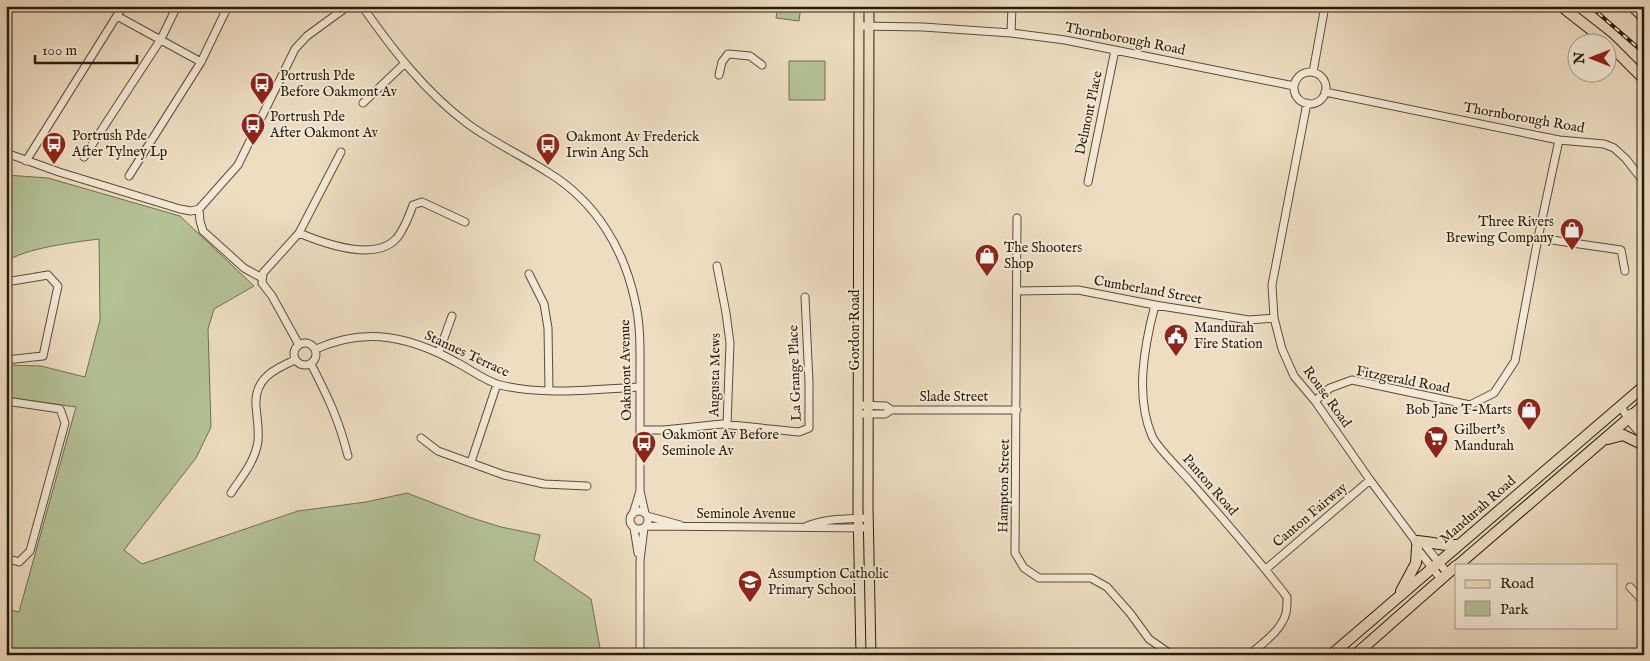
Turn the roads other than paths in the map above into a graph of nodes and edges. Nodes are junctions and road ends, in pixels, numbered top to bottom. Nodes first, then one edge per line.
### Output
1 (123, 6) edge
2 (177, 6) edge
3 (228, 6) edge
4 (348, 6) edge
5 (362, 6) edge
6 (859, 6) edge
7 (869, 6) edge
8 (1012, 6) edge
9 (1325, 6) edge
10 (1561, 6) edge
11 (1632, 6) edge
12 (117, 16) junction
13 (1644, 17) edge
14 (864, 26) junction
15 (1593, 32) edge
16 (1012, 33) junction
17 (161, 39) junction
18 (1115, 50) junction
19 (1618, 54) edge
20 (201, 62) junction
21 (404, 64) junction
22 (762, 65) dead end
23 (1313, 72) junction
24 (719, 75) dead end
25 (1644, 80) edge
26 (1294, 86) junction
27 (1325, 92) junction
28 (363, 103) dead end
29 (1307, 104) junction
30 (1559, 140) junction
31 (340, 152) dead end
32 (6, 153) edge
33 (84, 156) dead end
34 (26, 161) junction
35 (129, 176) dead end
36 (1088, 182) dead end
37 (1644, 182) edge
38 (199, 209) junction
39 (1017, 218) dead end
40 (466, 222) dead end
41 (299, 233) junction
42 (1538, 238) junction
43 (717, 266) dead end
44 (1625, 271) dead end
45 (529, 274) dead end
46 (262, 278) junction
47 (6, 282) edge
48 (1017, 291) junction
49 (805, 297) dead end
50 (1154, 305) junction
51 (452, 316) dead end
52 (1274, 318) junction
53 (299, 345) junction
54 (316, 349) junction
55 (439, 352) junction
56 (6, 360) edge
57 (295, 360) junction
58 (311, 364) junction
59 (497, 384) junction
60 (1644, 386) edge
61 (640, 387) junction
62 (549, 390) junction
63 (6, 401) edge
64 (1315, 401) junction
65 (1621, 406) junction
66 (1644, 406) edge
67 (858, 410) junction
68 (868, 410) junction
69 (1017, 410) junction
70 (1631, 417) junction
71 (727, 425) junction
72 (1644, 426) edge
73 (640, 430) junction
74 (421, 438) dead end
75 (1644, 438) edge
76 (1604, 440) junction
77 (1644, 445) edge
78 (348, 456) dead end
79 (471, 462) junction
80 (1370, 480) junction
81 (587, 486) dead end
82 (640, 491) junction
83 (231, 493) dead end
84 (633, 514) junction
85 (646, 514) junction
86 (863, 523) junction
87 (645, 527) junction
88 (685, 527) junction
89 (634, 528) junction
90 (1416, 542) junction
91 (1458, 545) junction
92 (6, 558) edge
93 (640, 560) junction
94 (1459, 564) edge
95 (1436, 565) junction
96 (1455, 568) edge
97 (1266, 569) junction
98 (1444, 577) junction
99 (1630, 587) dead end
100 (1397, 598) junction
101 (1644, 602) edge
102 (640, 655) edge
103 (861, 655) edge
104 (871, 655) edge
105 (1172, 655) edge
106 (1250, 655) edge
107 (1331, 655) edge
108 (1355, 655) edge

1 - 12 street
2 - 17 street
3 - 20 street
4 - 38 street
5 - 21 street, Oakmont Avenue
6 - 14 main road, Gordon Road
7 - 14 main road, Gordon Road
8 - 16 street
9 - 23 street
10 - 15 highway
11 - 13 highway
12 - 17 street
12 - 34 street
14 - 16 street, Thornborough Road
14 - 67 main road, Gordon Road
14 - 68 main road, Gordon Road
16 - 18 street, Thornborough Road
17 - 20 street
17 - 33 street
18 - 26 street, Thornborough Road
18 - 36 street, Delmont Place
19 - 25 highway
20 - 35 street
21 - 28 street
21 - 61 street, Oakmont Avenue
22 - 24 street
23 - 26 street
23 - 27 street
26 - 29 street
27 - 29 street
27 - 30 street, Thornborough Road
29 - 52 street, Rouse Road
30 - 37 street, Thornborough Road
30 - 42 street, Fitzgerald Road
31 - 41 street
32 - 34 street
34 - 38 street
38 - 46 street
39 - 48 street, Hampton Street
40 - 41 street
41 - 46 street
42 - 44 street
42 - 64 street, Fitzgerald Road
43 - 71 street, Augusta Mews
45 - 62 street
46 - 53 street
47 - 56 street
48 - 50 street, Cumberland Street
48 - 69 street, Hampton Street
49 - 71 street, La Grange Place
50 - 52 street, Cumberland Street
50 - 97 street, Panton Road
51 - 55 street
52 - 64 street, Rouse Road
53 - 54 street
53 - 57 street
54 - 55 street, Stannes Terrace
54 - 58 street
55 - 59 street, Stannes Terrace
57 - 58 street
57 - 83 street
58 - 78 street
59 - 62 street, Stannes Terrace
59 - 79 street
60 - 65 highway, Mandurah Road
61 - 62 street, Stannes Terrace
61 - 73 street, Oakmont Avenue
63 - 92 street
64 - 80 street, Rouse Road
65 - 70 street
65 - 91 highway, Mandurah Road
66 - 70 highway, Mandurah Road
67 - 68 street, Slade Street
67 - 86 main road, Gordon Road
68 - 69 street, Slade Street
68 - 86 main road, Gordon Road
69 - 105 street, Hampton Street
70 - 72 street
70 - 75 street
70 - 76 highway, Mandurah Road
71 - 73 street, La Grange Place
73 - 82 street, Oakmont Avenue
74 - 79 street
76 - 77 highway
76 - 94 highway, Mandurah Road
79 - 81 street
80 - 90 street, Rouse Road
80 - 97 street, Canton Fairway
82 - 84 street, Oakmont Avenue
82 - 85 street, Oakmont Avenue
84 - 85 street
84 - 89 street
85 - 87 street
85 - 88 street, Seminole Avenue
86 - 88 street, Seminole Avenue
86 - 103 main road, Gordon Road
86 - 104 main road, Gordon Road
87 - 88 street, Seminole Avenue
87 - 89 street
87 - 93 street
89 - 93 street
90 - 91 highway
90 - 95 street, Rouse Road
90 - 100 highway
91 - 95 highway, Mandurah Road
93 - 102 street
95 - 98 street, Rouse Road
95 - 100 highway, Mandurah Road
96 - 98 highway, Mandurah Road
97 - 106 street, Panton Road
98 - 108 highway, Mandurah Road
99 - 101 street
100 - 107 highway, Mandurah Road

